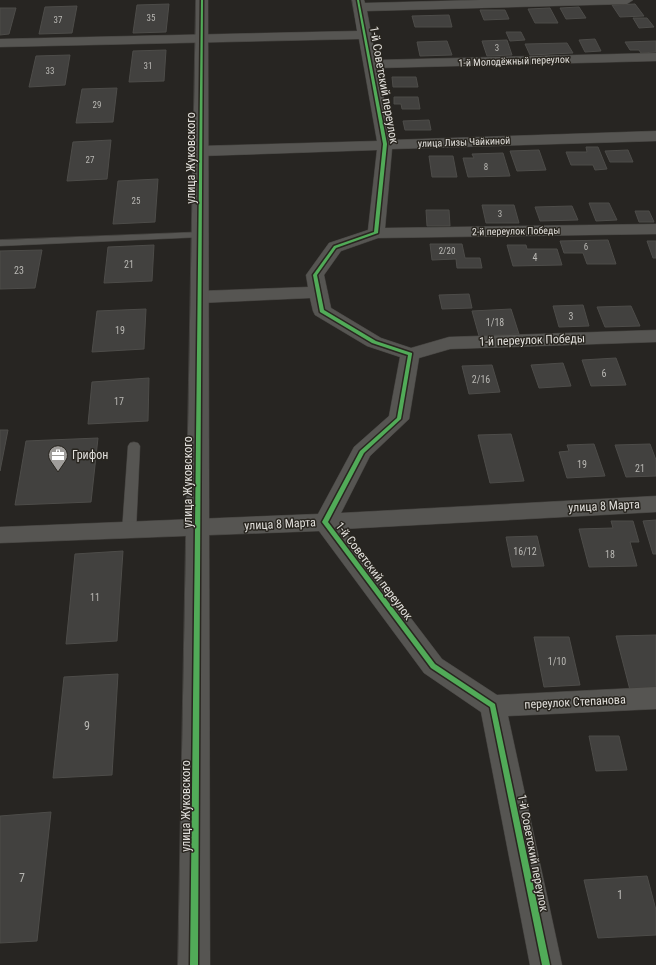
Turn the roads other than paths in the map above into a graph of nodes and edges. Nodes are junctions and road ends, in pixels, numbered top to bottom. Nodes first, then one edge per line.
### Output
1 (202, 0) edge
2 (627, 0) edge
3 (359, 4) edge
4 (365, 35) junction
5 (202, 39) junction
6 (0, 43) edge
7 (656, 57) edge
8 (371, 64) junction
9 (656, 136) edge
10 (385, 144) junction
11 (201, 151) junction
12 (656, 229) edge
13 (376, 233) junction
14 (200, 235) junction
15 (0, 243) edge
16 (318, 292) junction
17 (200, 297) junction
18 (656, 336) edge
19 (410, 354) junction
20 (134, 446) dead end
21 (656, 504) edge
22 (324, 522) junction
23 (198, 528) junction
24 (129, 531) junction
25 (0, 535) edge
26 (656, 698) edge
27 (493, 706) junction
28 (194, 965) edge
29 (546, 965) edge

1 - 5 street, улица Жуковского
2 - 3 street
3 - 4 street, 1-й Советский переулок
4 - 5 street
4 - 8 street, 1-й Советский переулок
5 - 6 street
5 - 11 street, улица Жуковского
7 - 8 street, 1-й Молодёжный переулок
8 - 10 street, 1-й Советский переулок
9 - 10 street, улица Лизы Чайкиной
10 - 11 street, улица Лизы Чайкиной
10 - 13 street, 1-й Советский переулок
11 - 14 street, улица Жуковского
12 - 13 street, 2-й переулок Победы
13 - 16 street
14 - 15 lane
14 - 17 street, улица Жуковского
16 - 17 street
16 - 19 street
17 - 23 street, улица Жуковского
18 - 19 street, 1-й переулок Победы
19 - 22 street, 1-й Советский переулок
20 - 24 lane
21 - 22 street, улица 8 Марта
22 - 23 street, улица 8 Марта
22 - 27 street, 1-й Советский переулок
23 - 24 street, улица 8 Марта
23 - 28 street, улица Жуковского
24 - 25 street, улица 8 Марта
26 - 27 street, переулок Степанова
27 - 29 street, 1-й Советский переулок

